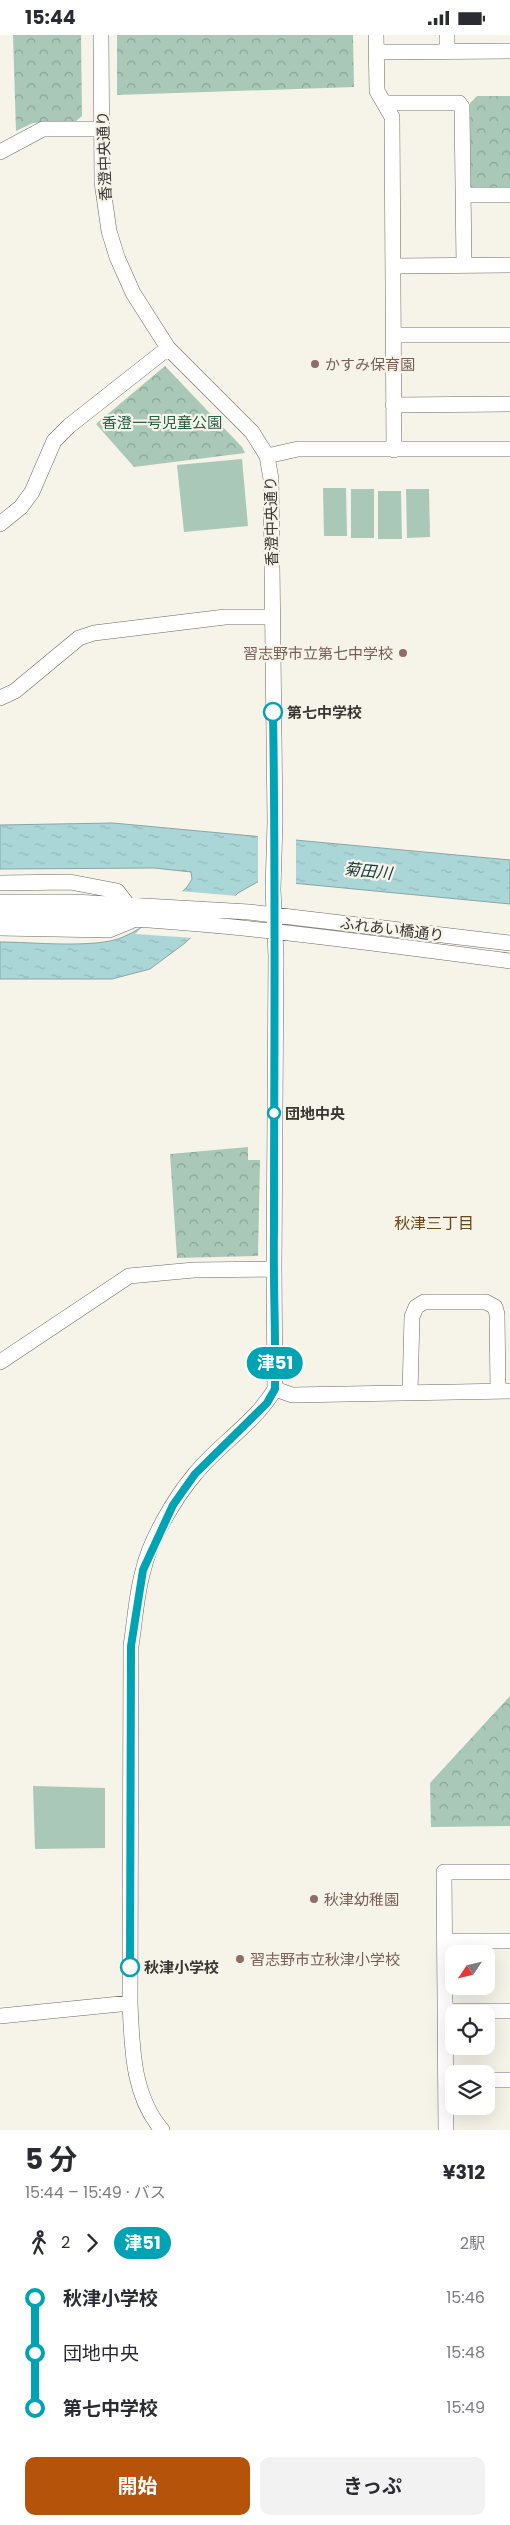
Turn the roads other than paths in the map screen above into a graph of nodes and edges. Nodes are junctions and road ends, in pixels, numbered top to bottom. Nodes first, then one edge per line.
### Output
1 (101, 35) edge
2 (376, 35) edge
3 (447, 35) edge
4 (447, 51) junction
5 (510, 51) edge
6 (376, 52) junction
7 (384, 103) junction
8 (102, 129) junction
9 (0, 152) edge
10 (464, 195) junction
11 (510, 195) edge
12 (464, 265) junction
13 (510, 265) edge
14 (393, 266) junction
15 (393, 335) junction
16 (510, 335) edge
17 (168, 348) junction
18 (510, 404) edge
19 (393, 405) junction
20 (510, 449) edge
21 (394, 450) junction
22 (268, 456) junction
23 (0, 524) edge
24 (272, 617) junction
25 (0, 698) edge
26 (0, 883) edge
27 (0, 902) edge
28 (127, 904) junction
29 (73, 908) junction
30 (0, 915) edge
31 (275, 915) junction
32 (133, 920) junction
33 (0, 929) edge
34 (276, 931) junction
35 (510, 943) edge
36 (510, 961) edge
37 (274, 1269) junction
38 (0, 1362) edge
39 (275, 1389) junction
40 (504, 1391) edge
41 (410, 1393) junction
42 (510, 1872) edge
43 (445, 1941) junction
44 (510, 1941) edge
45 (130, 2003) junction
46 (445, 2005) edge
47 (495, 2011) edge
48 (510, 2011) edge
49 (0, 2016) edge
50 (495, 2080) edge
51 (510, 2080) edge
52 (447, 2115) edge
53 (162, 2130) edge
54 (446, 2130) edge

1 - 8 street, 香澄中央通り
2 - 6 street
3 - 4 street
4 - 5 street
4 - 6 street
6 - 7 street
7 - 10 street
7 - 14 street
8 - 9 street
8 - 17 street, 香澄中央通り
10 - 11 street
10 - 12 street
12 - 13 street
12 - 14 street
14 - 15 street
15 - 16 street
15 - 19 street
17 - 22 street, 香澄中央通り
17 - 23 street
18 - 19 street
19 - 21 street
20 - 21 street
21 - 22 street
22 - 24 street, 香澄中央通り
24 - 25 street
24 - 31 street, 香澄中央通り
26 - 28 street
27 - 29 street
28 - 29 street, ふれあい橋通り
28 - 31 street, ふれあい橋通り
29 - 30 street
29 - 32 street, ふれあい橋通り
31 - 34 street, 香澄中央通り
31 - 35 street, ふれあい橋通り
32 - 33 street
32 - 34 street, ふれあい橋通り
34 - 36 street, ふれあい橋通り
34 - 37 street, 香澄中央通り
37 - 38 street
37 - 39 street, 香澄中央通り
39 - 41 street
39 - 45 street
40 - 41 street
40 - 41 street
42 - 43 street
43 - 44 street
43 - 46 street
45 - 49 street
45 - 53 street
47 - 48 street
50 - 51 street
52 - 54 street

